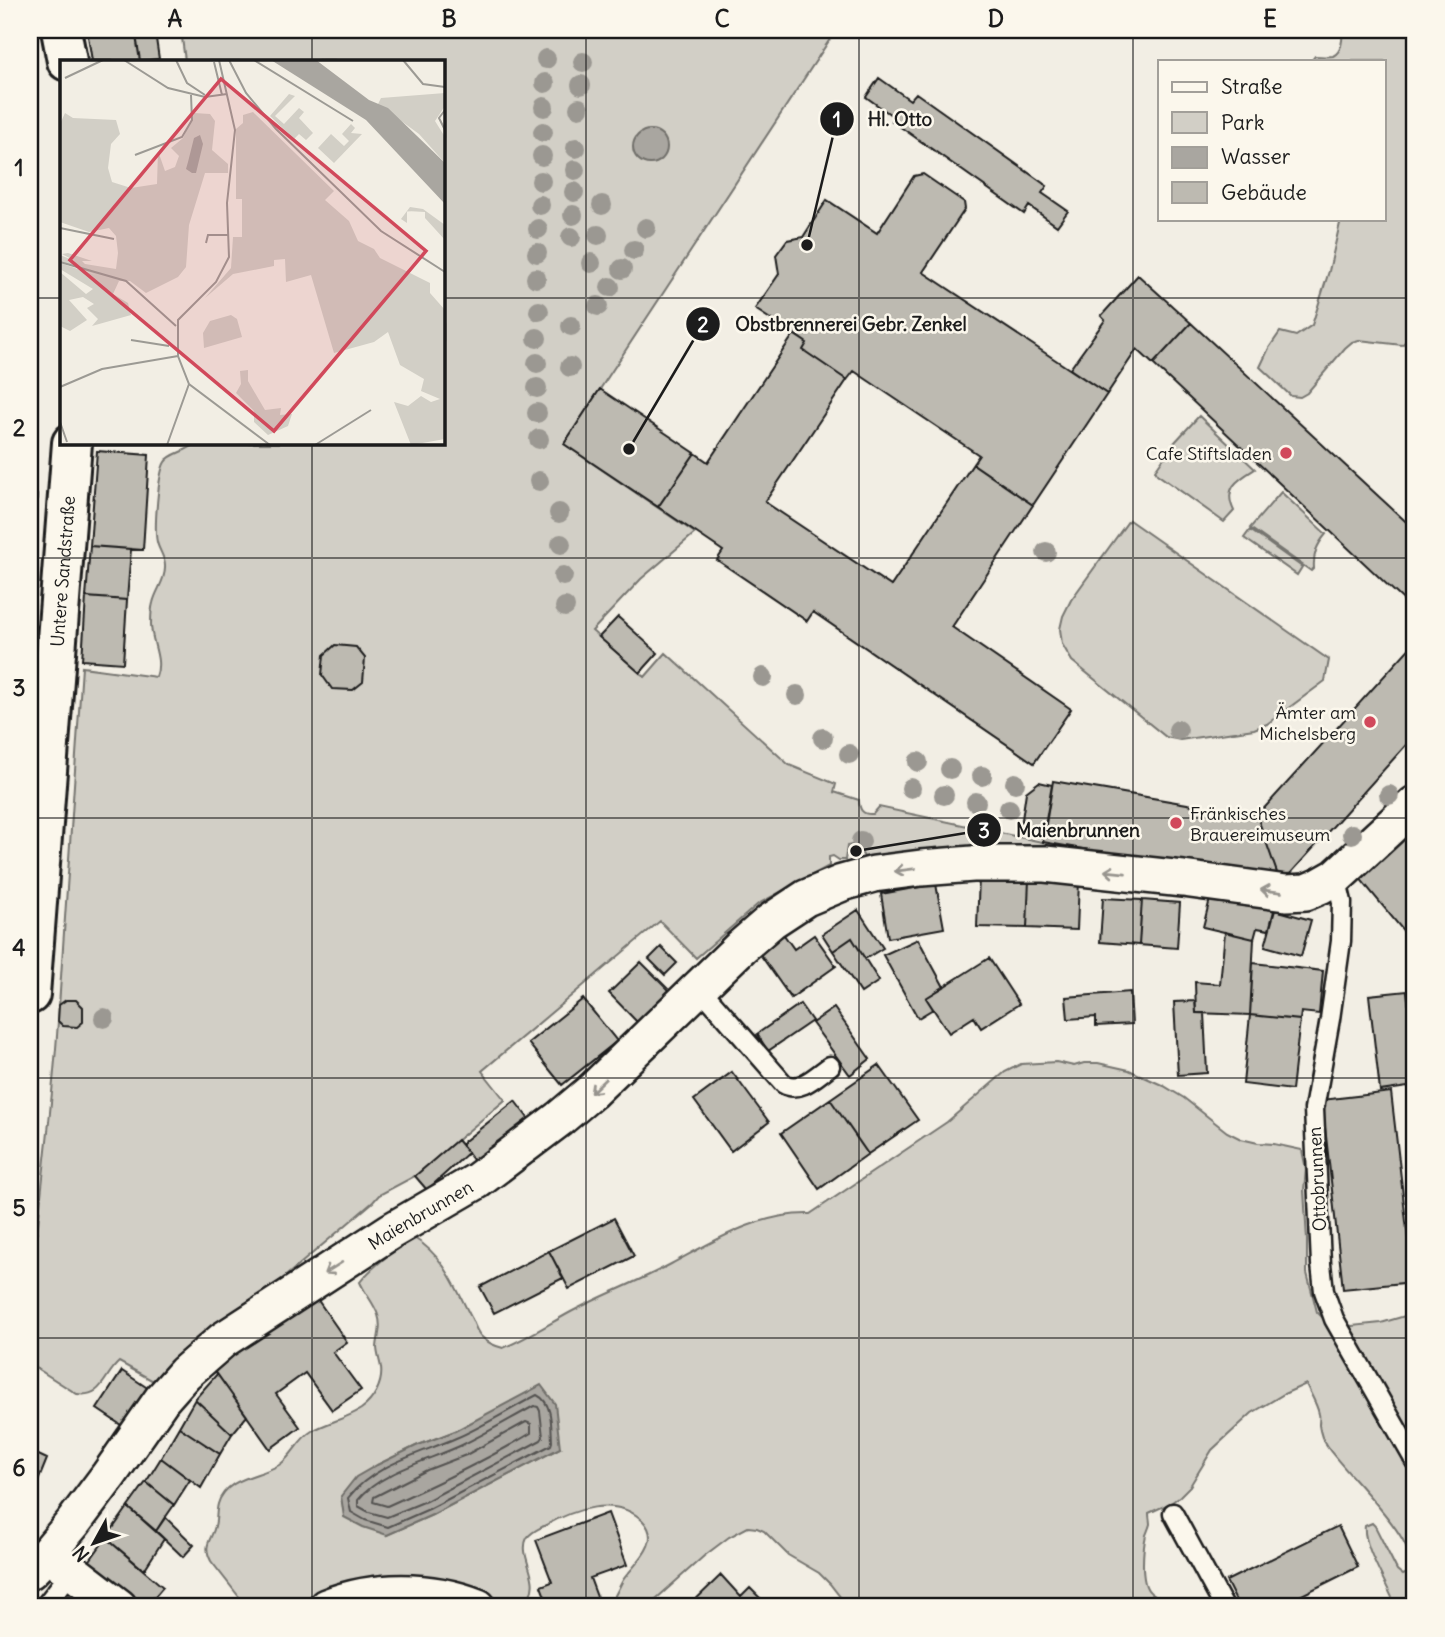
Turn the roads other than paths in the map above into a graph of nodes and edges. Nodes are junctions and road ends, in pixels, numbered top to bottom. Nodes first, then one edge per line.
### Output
1 (61, 30) edge
2 (67, 60) edge
3 (72, 444) edge
4 (1415, 804) edge
5 (1336, 877) junction
6 (699, 987) junction
7 (30, 994) edge
8 (830, 1066) dead end
9 (1415, 1461) edge
10 (1173, 1513) dead end
11 (50, 1565) edge
12 (44, 1607) edge
13 (119, 1607) edge
14 (326, 1607) edge
15 (478, 1607) edge
16 (1224, 1607) edge

1 - 2 street
3 - 7 street, Untere Sandstraße
4 - 5 street, Maienbrunnen
5 -> 6 street, Maienbrunnen
5 - 9 lane, Ottobrunnen
6 - 8 lane
6 -> 11 street, Maienbrunnen
10 - 16 lane
11 - 12 lane, Maienbrunnen
11 - 13 street
14 - 15 street

